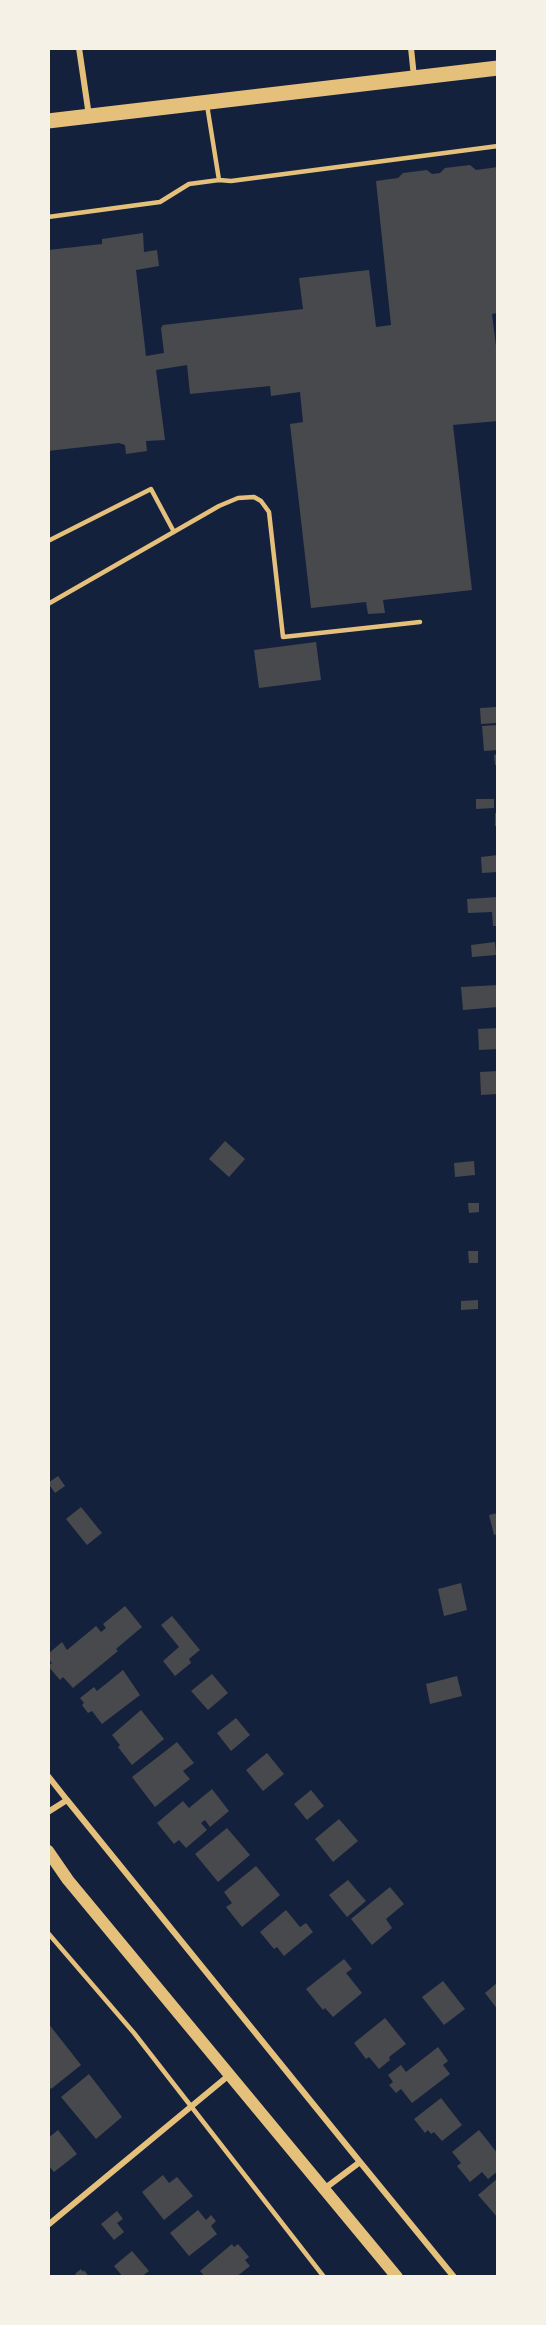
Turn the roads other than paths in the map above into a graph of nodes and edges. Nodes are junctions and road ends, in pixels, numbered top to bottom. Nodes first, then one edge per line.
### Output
1 (79, 48) edge
2 (411, 48) edge
3 (498, 68) edge
4 (414, 78) junction
5 (207, 102) junction
6 (90, 116) junction
7 (48, 121) edge
8 (498, 146) edge
9 (219, 180) junction
10 (48, 217) edge
11 (174, 532) junction
12 (48, 541) edge
13 (48, 604) edge
14 (420, 622) dead end
15 (48, 1776) edge
16 (67, 1800) junction
17 (48, 1812) edge
18 (48, 1851) edge
19 (48, 1933) edge
20 (228, 2076) junction
21 (192, 2107) junction
22 (360, 2162) junction
23 (324, 2189) junction
24 (48, 2225) edge
25 (324, 2277) edge
26 (397, 2277) edge
27 (454, 2277) edge

1 - 6 street
2 - 4 street
3 - 4 main road
4 - 5 main road
5 - 6 main road
5 - 9 lane
6 - 7 main road
8 - 9 lane
9 - 10 lane
11 - 12 lane
11 - 13 lane
11 - 14 lane
15 - 16 street
16 - 17 street
16 - 22 street
18 - 20 main road
19 - 21 lane
20 - 21 street
20 - 23 main road
21 - 24 street
21 - 25 lane
22 - 23 street
22 - 27 street
23 - 26 main road

